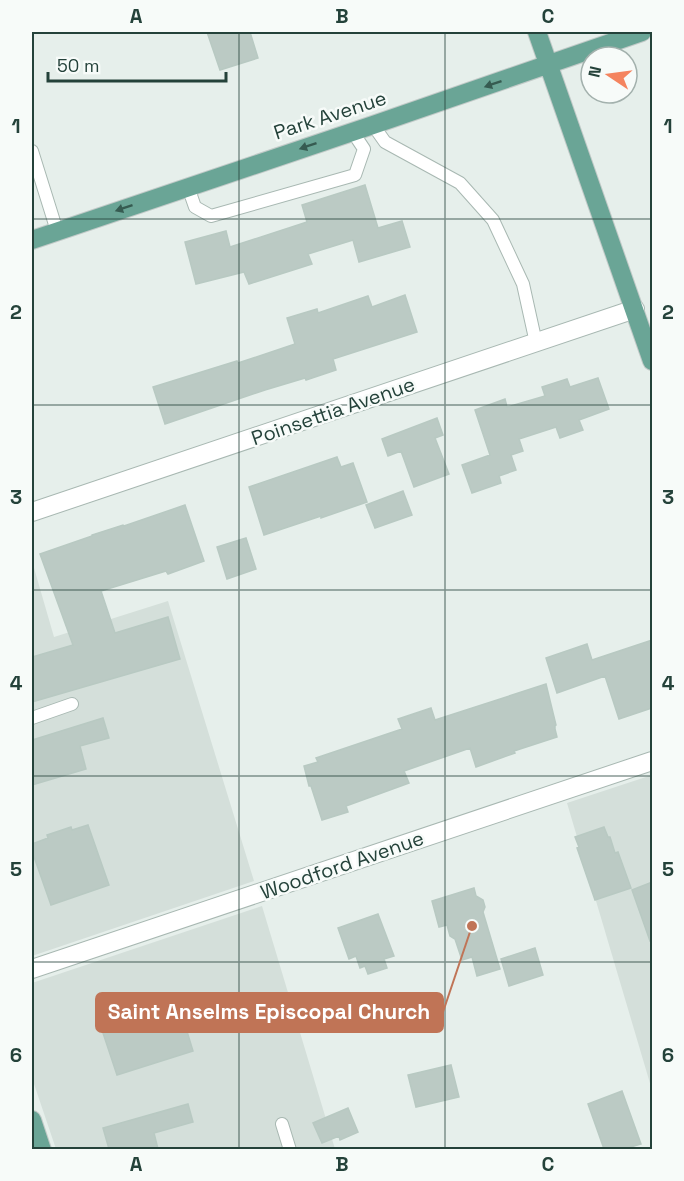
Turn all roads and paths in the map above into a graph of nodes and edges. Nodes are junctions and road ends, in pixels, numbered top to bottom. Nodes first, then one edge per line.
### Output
1 (537, 32) edge
2 (642, 32) edge
3 (549, 65) junction
4 (373, 125) junction
5 (352, 131) junction
6 (32, 151) edge
7 (188, 187) junction
8 (57, 231) junction
9 (32, 240) edge
10 (634, 309) junction
11 (536, 343) junction
12 (652, 361) edge
13 (32, 512) edge
14 (72, 704) dead end
15 (32, 718) edge
16 (652, 761) edge
17 (32, 969) edge
18 (32, 1120) edge
19 (282, 1124) dead end
20 (42, 1149) edge
21 (290, 1149) edge

1 - 3 main road
2 - 3 main road, Park Avenue
3 -> 4 main road, Park Avenue
3 - 10 main road
4 - 5 main road, Park Avenue
4 - 11 lane
5 -> 7 main road, Park Avenue
5 - 7 lane
6 - 8 lane
7 -> 8 main road, Park Avenue
8 - 9 main road, Park Avenue
10 - 11 street, Poinsettia Avenue
10 - 12 main road
11 - 13 street, Poinsettia Avenue
14 - 15 lane
16 - 17 street, Woodford Avenue
18 - 20 main road
19 - 21 lane

